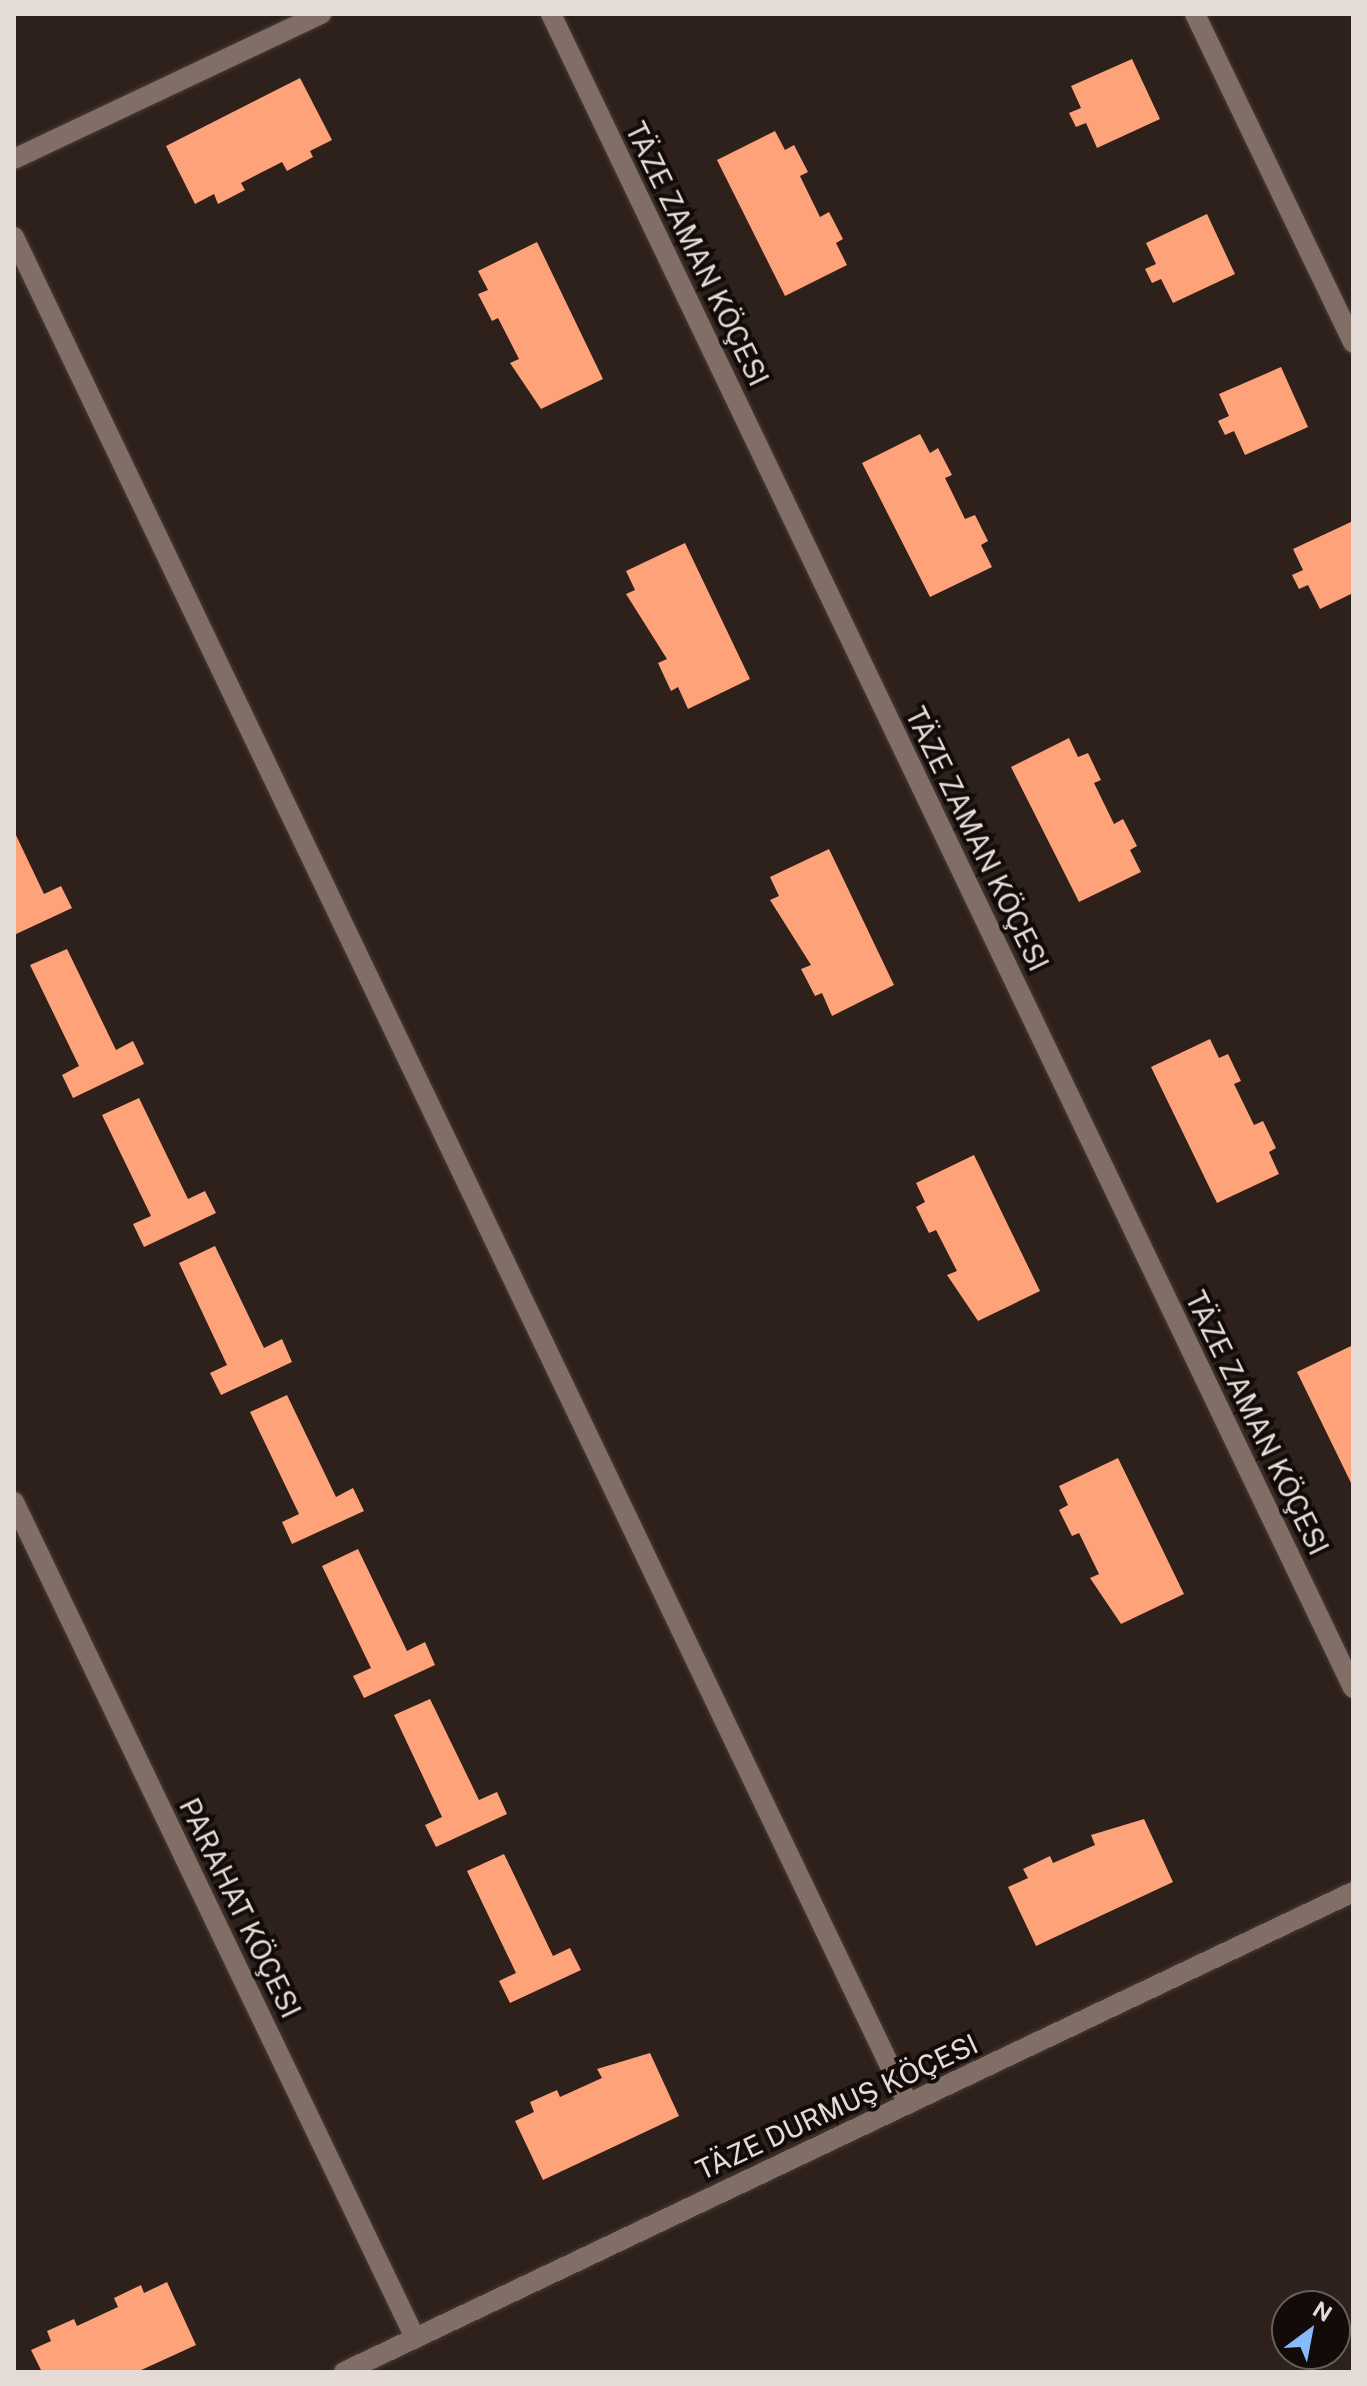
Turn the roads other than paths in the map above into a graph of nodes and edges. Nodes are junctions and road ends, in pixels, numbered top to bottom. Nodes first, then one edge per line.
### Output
1 (321, 14) edge
2 (551, 14) edge
3 (1195, 14) edge
4 (14, 159) edge
5 (14, 237) edge
6 (1353, 343) edge
7 (14, 1502) edge
8 (1353, 1688) edge
9 (1353, 1892) edge
10 (908, 2104) junction
11 (415, 2338) junction
12 (344, 2372) edge

1 - 4 street
2 - 8 street, TÄZE ZAMAN KÖÇESI
3 - 6 street
5 - 10 street
7 - 11 street, PARAHAT KÖÇESI
9 - 10 street, TÄZE DURMUŞ KÖÇESI
10 - 11 street, TÄZE DURMUŞ KÖÇESI
11 - 12 street, TÄZE DURMUŞ KÖÇESI

